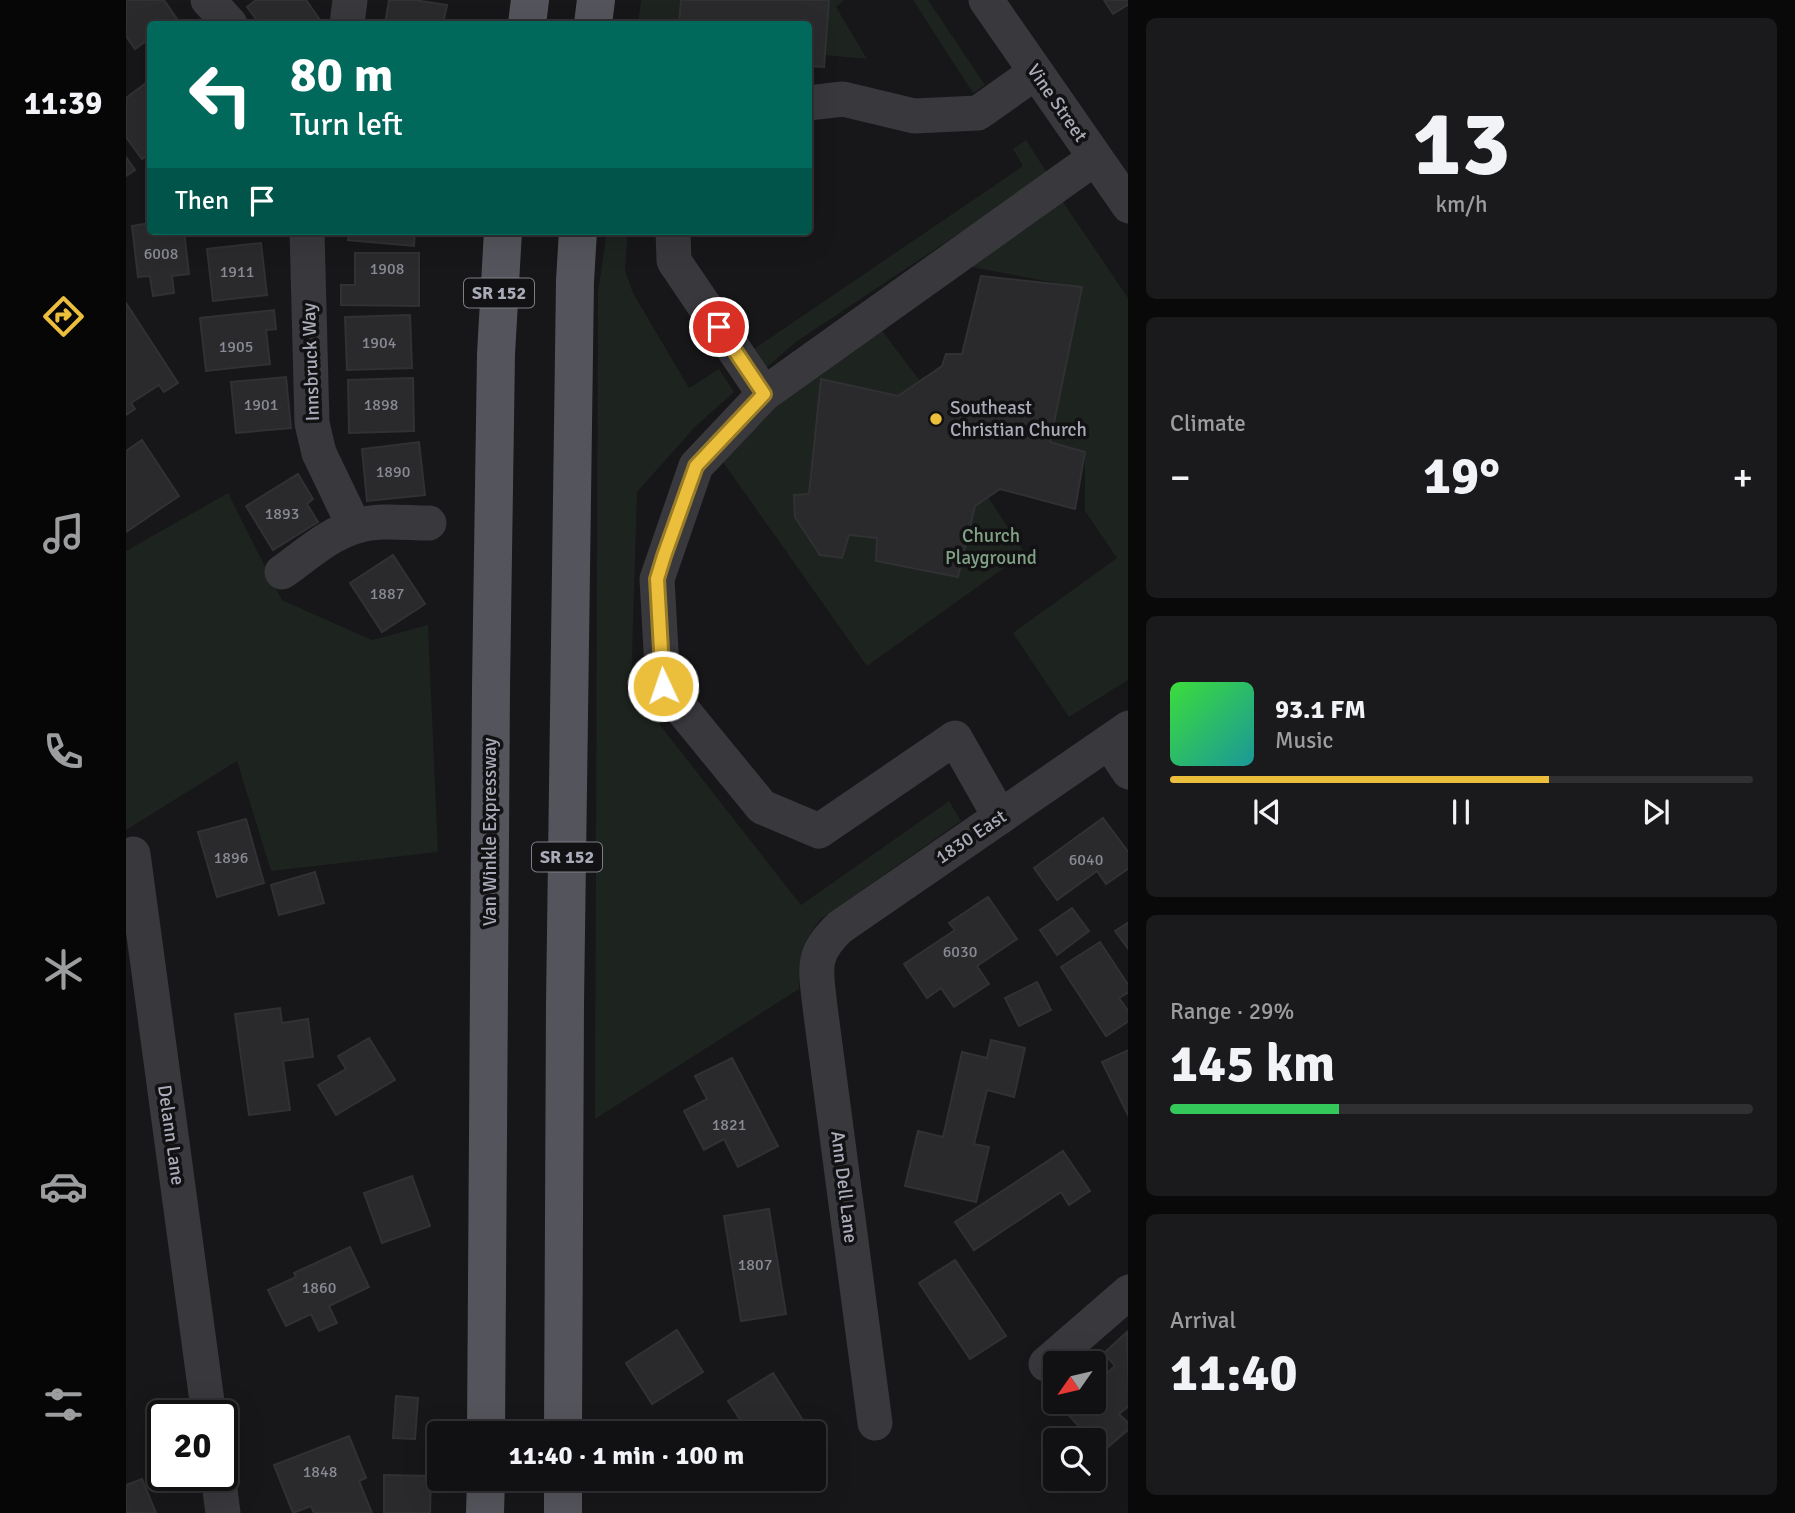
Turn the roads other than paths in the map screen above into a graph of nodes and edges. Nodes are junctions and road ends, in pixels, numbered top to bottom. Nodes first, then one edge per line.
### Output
1 (208, 0) edge
2 (350, 0) edge
3 (530, 0) edge
4 (596, 0) edge
5 (986, 0) edge
6 (227, 21) edge
7 (347, 21) edge
8 (527, 21) edge
9 (593, 21) edge
10 (1036, 72) junction
11 (812, 103) edge
12 (1095, 158) junction
13 (1128, 206) edge
14 (307, 235) edge
15 (503, 235) edge
16 (578, 235) edge
17 (673, 235) edge
18 (764, 394) junction
19 (429, 523) dead end
20 (354, 526) junction
21 (282, 572) dead end
22 (1118, 735) edge
23 (1128, 772) edge
24 (1000, 817) junction
25 (133, 855) dead end
26 (820, 950) joint
27 (1128, 1292) edge
28 (1061, 1351) edge
29 (207, 1400) edge
30 (486, 1421) edge
31 (563, 1421) edge
32 (875, 1423) dead end
33 (220, 1491) edge
34 (486, 1491) edge
35 (563, 1491) edge
36 (223, 1513) edge
37 (485, 1513) edge
38 (563, 1513) edge

1 - 6 street
2 - 7 street
3 - 8 main road
4 - 9 main road
5 - 10 street, Vine Street
10 - 11 street
10 - 12 street, Vine Street
12 - 13 street, Vine Street
12 - 18 street
14 - 20 street, Innsbruck Way
15 - 30 main road, Van Winkle Expressway / SR 152
16 - 31 main road, SR 152
17 - 18 street
18 - 24 street
19 - 20 street
20 - 21 street
22 - 23 street
22 - 24 street, 1830 East
24 - 26 street, 1830 East
25 - 29 street, Delann Lane
26 - 32 street, Ann Dell Lane
27 - 28 street
33 - 36 street
34 - 37 main road
35 - 38 main road

